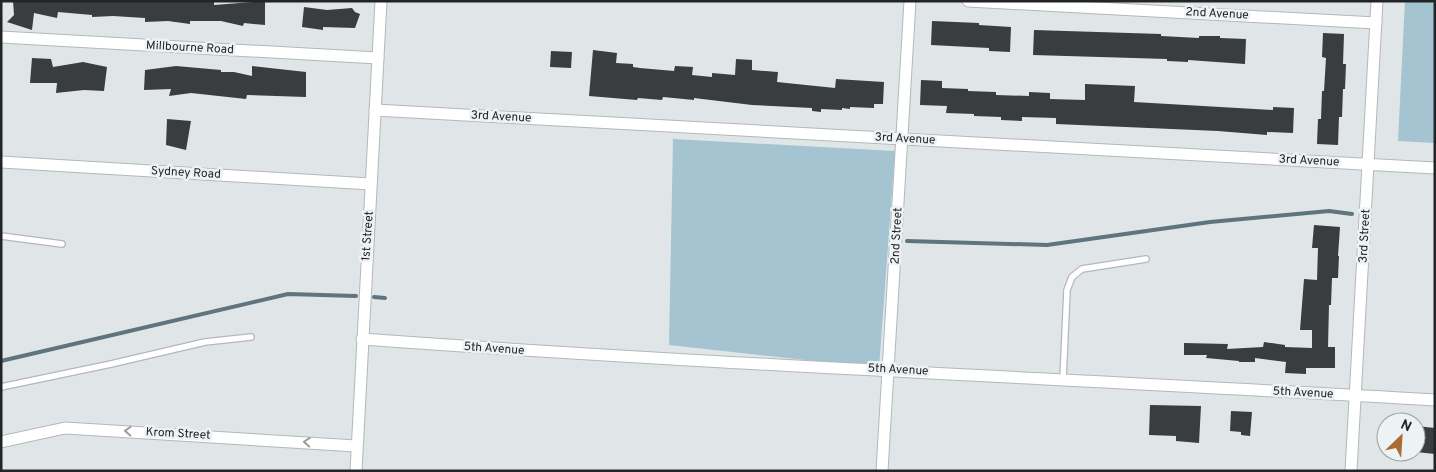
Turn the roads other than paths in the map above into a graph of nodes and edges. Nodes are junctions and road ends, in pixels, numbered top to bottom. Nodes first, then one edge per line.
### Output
1 (381, 1) edge
2 (910, 1) edge
3 (968, 1) edge
4 (1377, 1) edge
5 (1376, 23) junction
6 (1, 37) edge
7 (378, 58) junction
8 (375, 110) junction
9 (902, 139) junction
10 (1, 162) edge
11 (1369, 164) junction
12 (1435, 168) edge
13 (371, 184) junction
14 (1, 236) edge
15 (62, 244) dead end
16 (1146, 259) dead end
17 (251, 337) dead end
18 (362, 339) junction
19 (889, 370) junction
20 (1063, 380) junction
21 (1, 387) edge
22 (1356, 396) junction
23 (1435, 400) edge
24 (1, 442) edge
25 (356, 446) junction
26 (356, 471) edge
27 (882, 471) edge
28 (1351, 471) edge

1 - 7 street, 1st Street
2 - 9 street, 2nd Street
3 - 5 street, 2nd Avenue
4 - 5 street, 3rd Street
5 - 11 street, 3rd Street
6 - 7 street, Millbourne Road
7 - 8 street, 1st Street
8 - 9 street, 3rd Avenue
8 - 13 street, 1st Street
9 - 11 street, 3rd Avenue
9 - 19 street, 2nd Street
10 - 13 street, Sydney Road
11 - 12 street, 3rd Avenue
11 - 22 street, 3rd Street
13 - 18 street, 1st Street
14 - 15 lane
16 - 20 lane
17 - 21 lane
18 - 19 street, 5th Avenue
18 - 25 street, 1st Street
19 - 20 street, 5th Avenue
19 - 27 street, 2nd Street
20 - 22 street, 5th Avenue
22 - 23 street, 5th Avenue
22 - 28 street, 3rd Street
25 -> 24 street, Krom Street
25 - 26 street, 1st Street

